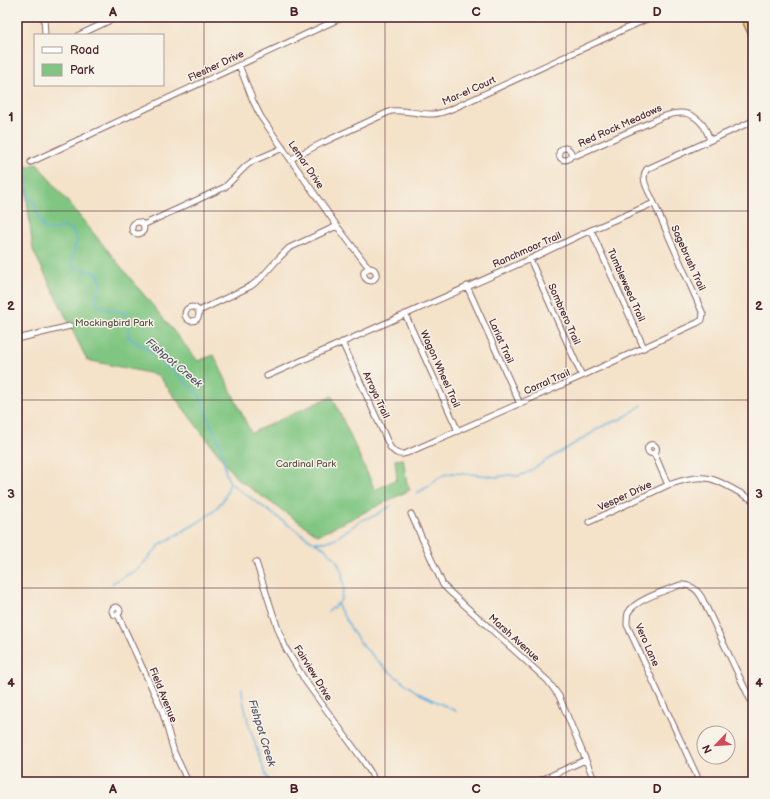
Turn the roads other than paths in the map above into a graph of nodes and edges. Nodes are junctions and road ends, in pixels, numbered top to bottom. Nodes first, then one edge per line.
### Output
1 (44, 17) edge
2 (117, 17) edge
3 (343, 17) edge
4 (650, 17) edge
5 (745, 17) edge
6 (45, 34) edge
7 (81, 34) edge
8 (753, 34) edge
9 (239, 65) junction
10 (753, 121) edge
11 (710, 140) junction
12 (283, 148) junction
13 (571, 155) dead end
14 (291, 159) junction
15 (31, 162) dead end
16 (654, 203) junction
17 (143, 225) dead end
18 (337, 226) junction
19 (591, 230) junction
20 (530, 259) junction
21 (369, 268) dead end
22 (467, 286) junction
23 (198, 310) dead end
24 (405, 314) junction
25 (702, 320) joint
26 (70, 326) dead end
27 (17, 339) edge
28 (342, 342) junction
29 (644, 348) junction
30 (267, 376) dead end
31 (582, 376) junction
32 (520, 404) junction
33 (458, 431) junction
34 (654, 453) dead end
35 (397, 454) joint
36 (668, 485) junction
37 (753, 500) edge
38 (411, 514) dead end
39 (589, 522) dead end
40 (256, 562) dead end
41 (118, 615) dead end
42 (753, 701) edge
43 (586, 760) junction
44 (188, 782) edge
45 (375, 782) edge
46 (537, 782) edge
47 (595, 782) edge
48 (698, 782) edge

1 - 6 street
2 - 7 street
3 - 9 street, Flesher Drive
4 - 14 street, Mar-el Court
5 - 8 highway
9 - 12 street, Lemar Drive
9 - 15 street, Flesher Drive
10 - 11 street
11 - 13 street, Red Rock Meadows
11 - 16 street
12 - 14 street, Lemar Drive
12 - 17 street
14 - 18 street, Lemar Drive
16 - 19 street, Ranchmoor Trail
16 - 25 street, Sagebrush Trail
18 - 21 street, Lemar Drive
18 - 23 street
19 - 20 street, Ranchmoor Trail
19 - 29 street, Tumbleweed Trail
20 - 22 street, Ranchmoor Trail
20 - 31 street, Sombrero Trail
22 - 24 street, Ranchmoor Trail
22 - 32 street, Lariat Trail
24 - 28 street, Ranchmoor Trail
24 - 33 street, Wagon Wheel Trail
25 - 29 street, Corral Trail
26 - 27 street
28 - 30 street, Ranchmoor Trail
28 - 35 street, Arroya Trail
29 - 31 street, Corral Trail
31 - 32 street, Corral Trail
32 - 33 street, Corral Trail
33 - 35 street, Corral Trail
34 - 36 street, Vesper Drive
36 - 37 street, Vesper Drive
36 - 39 street, Vesper Drive
38 - 43 street, Marsh Avenue
40 - 45 street, Fairview Drive
41 - 44 street, Field Avenue
42 - 48 street, Vero Lane
43 - 46 street
43 - 47 street, Marsh Avenue

